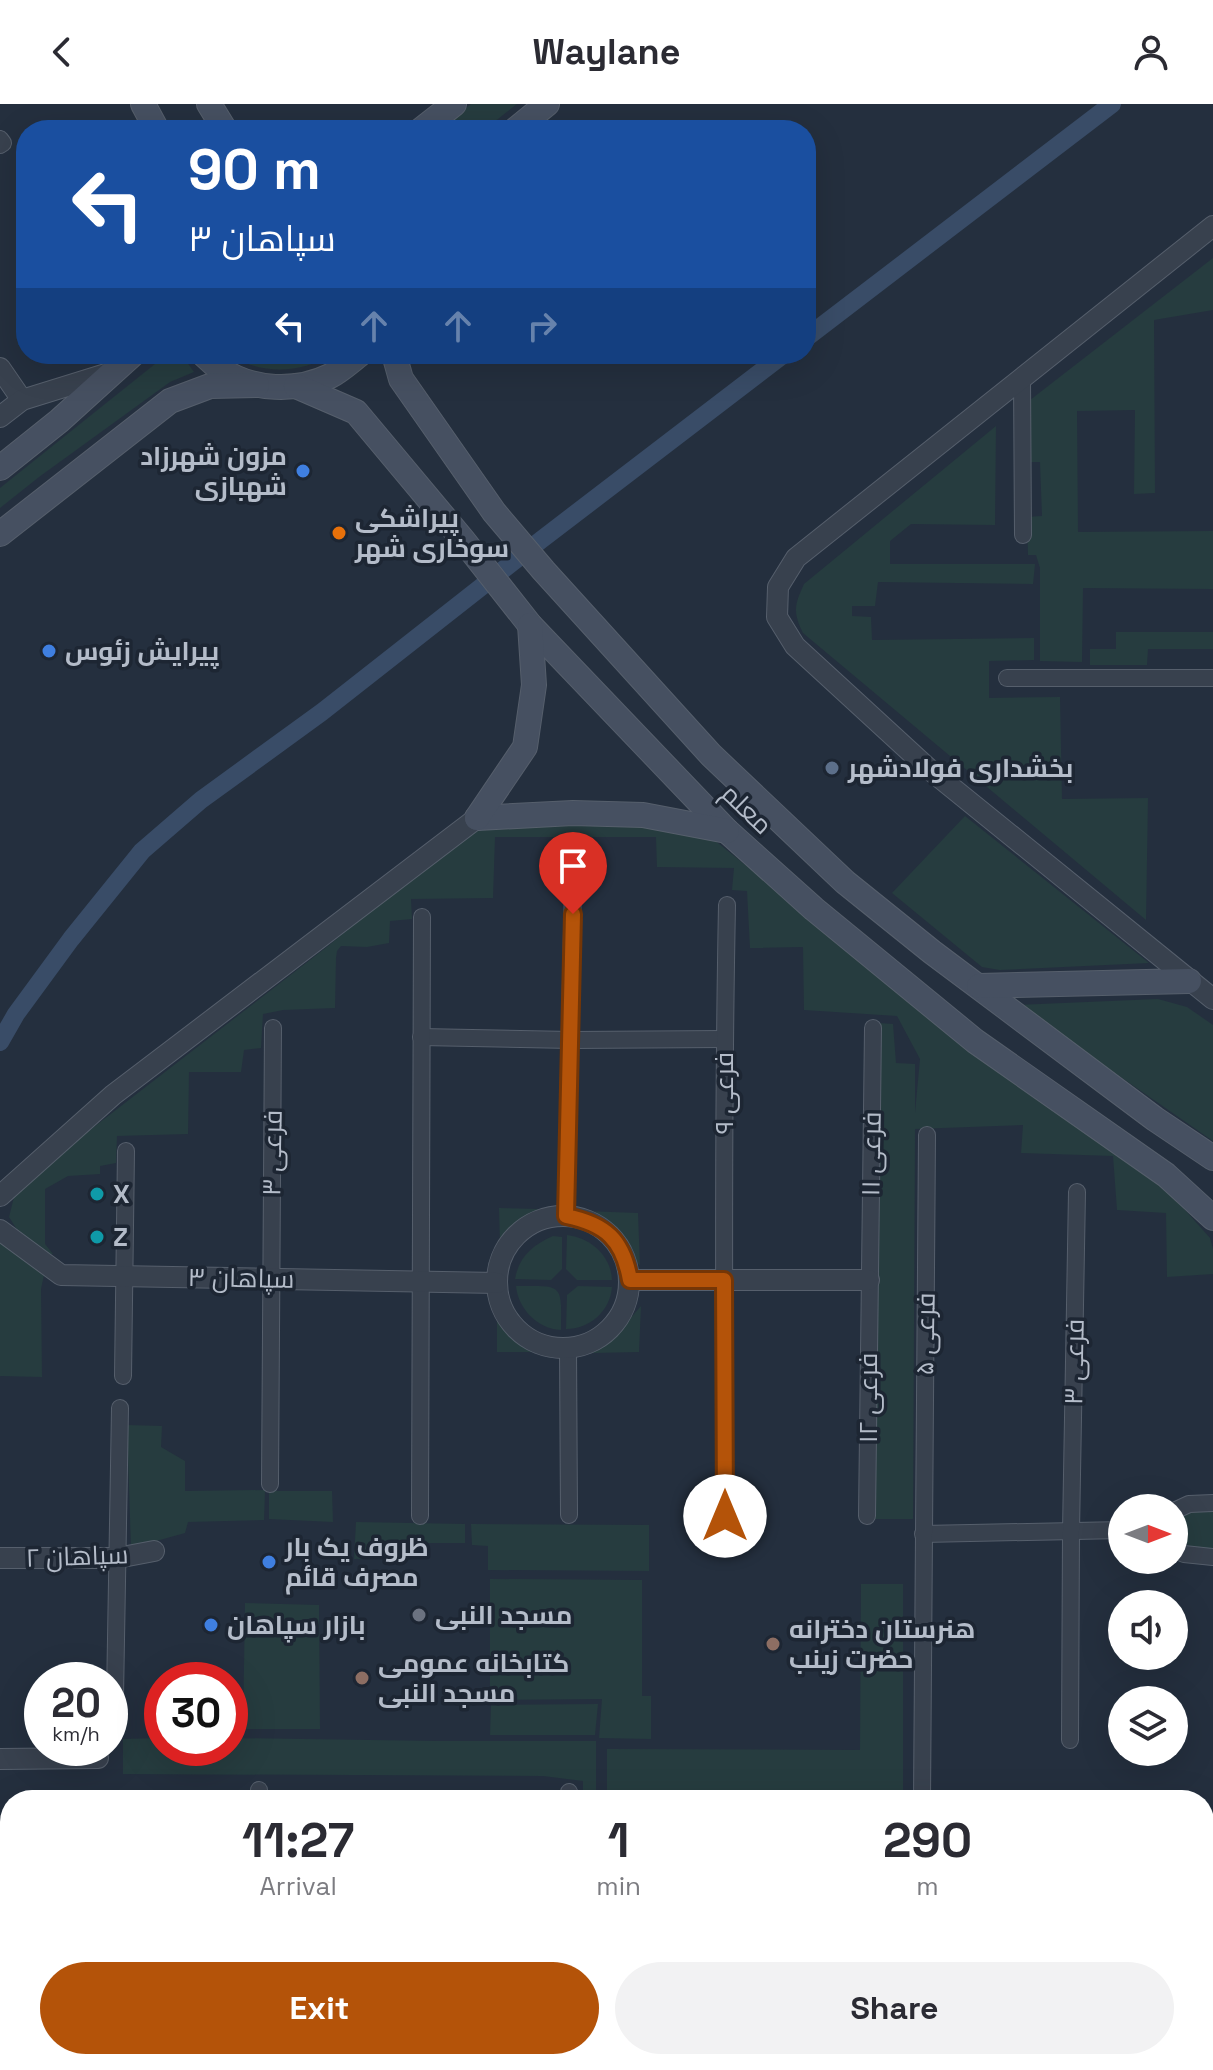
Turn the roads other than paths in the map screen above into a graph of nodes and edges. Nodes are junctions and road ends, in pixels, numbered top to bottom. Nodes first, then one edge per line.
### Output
1 (454, 104) edge
2 (547, 104) edge
3 (434, 120) edge
4 (527, 120) edge
5 (1213, 226) edge
6 (120, 364) edge
7 (123, 364) edge
8 (215, 364) edge
9 (346, 364) edge
10 (397, 364) edge
11 (0, 368) edge
12 (1022, 379) junction
13 (257, 385) junction
14 (296, 386) junction
15 (22, 400) junction
16 (0, 417) edge
17 (0, 468) edge
18 (0, 534) edge
19 (1023, 535) dead end
20 (530, 625) junction
21 (1007, 678) dead end
22 (1213, 678) edge
23 (477, 818) junction
24 (727, 831) junction
25 (845, 882) junction
26 (573, 883) dead end
27 (727, 905) dead end
28 (814, 909) junction
29 (422, 917) dead end
30 (1189, 981) junction
31 (979, 986) junction
32 (1213, 999) edge
33 (273, 1028) dead end
34 (873, 1028) dead end
35 (421, 1037) junction
36 (724, 1039) junction
37 (571, 1040) junction
38 (927, 1135) dead end
39 (126, 1151) dead end
40 (1213, 1158) edge
41 (1077, 1192) dead end
42 (0, 1196) edge
43 (566, 1216) junction
44 (1213, 1218) edge
45 (0, 1230) edge
46 (124, 1276) junction
47 (271, 1278) junction
48 (419, 1280) junction
49 (630, 1280) junction
50 (724, 1280) junction
51 (869, 1280) junction
52 (497, 1283) junction
53 (568, 1349) junction
54 (123, 1376) dead end
55 (120, 1408) dead end
56 (270, 1484) dead end
57 (1213, 1503) edge
58 (1188, 1504) edge
59 (569, 1515) dead end
60 (420, 1516) dead end
61 (725, 1516) dead end
62 (867, 1516) dead end
63 (1108, 1530) edge
64 (1071, 1531) junction
65 (923, 1534) junction
66 (154, 1551) dead end
67 (1188, 1554) edge
68 (1213, 1557) edge
69 (0, 1558) edge
70 (117, 1558) junction
71 (116, 1662) edge
72 (1070, 1740) dead end
73 (0, 1759) edge
74 (24, 1759) edge
75 (922, 1790) edge

1 - 3 main road
2 - 4 main road
5 - 12 street
6 - 15 street
7 - 17 main road
8 - 13 main road
9 - 14 main road
10 - 25 main road, معلم
11 - 15 street
12 - 19 street
12 - 30 street
13 - 14 main road
13 - 18 main road
14 - 20 main road, معلم
15 - 16 street
20 - 23 main road
20 - 24 main road, معلم
21 - 22 street
23 - 24 main road
23 - 42 street
24 - 28 main road, معلم
25 - 28 main road
25 - 31 main road, معلم
26 - 37 street
27 - 36 street, فرعی ۹
28 - 44 main road, معلم
29 - 35 street
30 - 31 main road
30 - 32 street
31 - 40 main road, معلم
33 - 47 street, فرعی ۳
34 - 51 street, فرعی ۱۱
35 - 37 street
35 - 48 street
36 - 37 street
36 - 50 street, فرعی ۹
37 - 43 street
38 - 65 street, فرعی ۵
39 - 46 street
41 - 64 street, فرعی ۳
43 - 49 street
43 - 52 street
45 - 46 street, سپاهان ۳
46 - 47 street, سپاهان ۳
46 - 54 street
47 - 48 street, سپاهان ۳
47 - 56 street, فرعی ۳
48 - 52 street, سپاهان ۳
48 - 60 street
49 - 50 street
49 - 53 street
50 - 51 street
50 - 61 street, فرعی ۹
51 - 62 street, فرعی ۱۲
52 - 53 street
53 - 59 street
55 - 70 street
57 - 58 street
63 - 64 street
64 - 65 street
64 - 72 street, فرعی ۳
65 - 75 street, فرعی ۵
66 - 70 street, سپاهان ۲
67 - 68 street
69 - 70 street, سپاهان ۲
70 - 71 street
73 - 74 street

